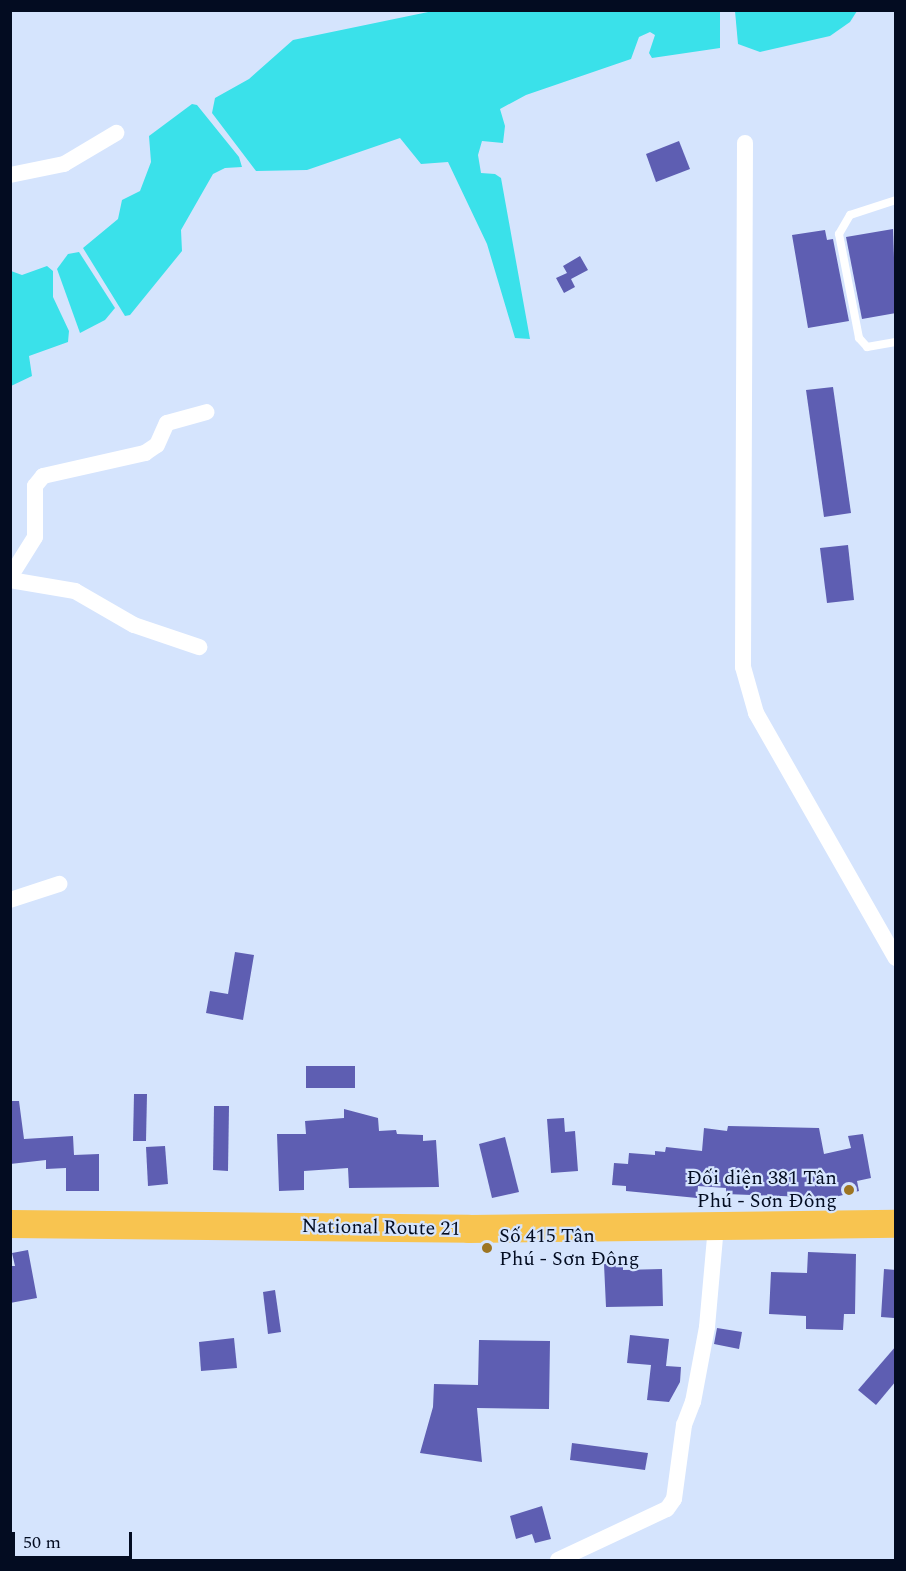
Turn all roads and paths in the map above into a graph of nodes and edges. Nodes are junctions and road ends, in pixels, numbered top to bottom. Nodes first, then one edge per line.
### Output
1 (116, 133) dead end
2 (745, 143) dead end
3 (10, 175) edge
4 (896, 200) edge
5 (896, 342) edge
6 (207, 412) dead end
7 (10, 579) edge
8 (199, 647) dead end
9 (58, 884) dead end
10 (10, 900) edge
11 (896, 958) edge
12 (10, 1224) edge
13 (896, 1224) edge
14 (716, 1226) junction
15 (558, 1560) edge

1 - 3 street
2 - 11 street
4 - 5 lane
6 - 7 street
7 - 8 street
9 - 10 street
12 - 14 highway, National Route 21
13 - 14 highway, National Route 21
14 - 15 street

